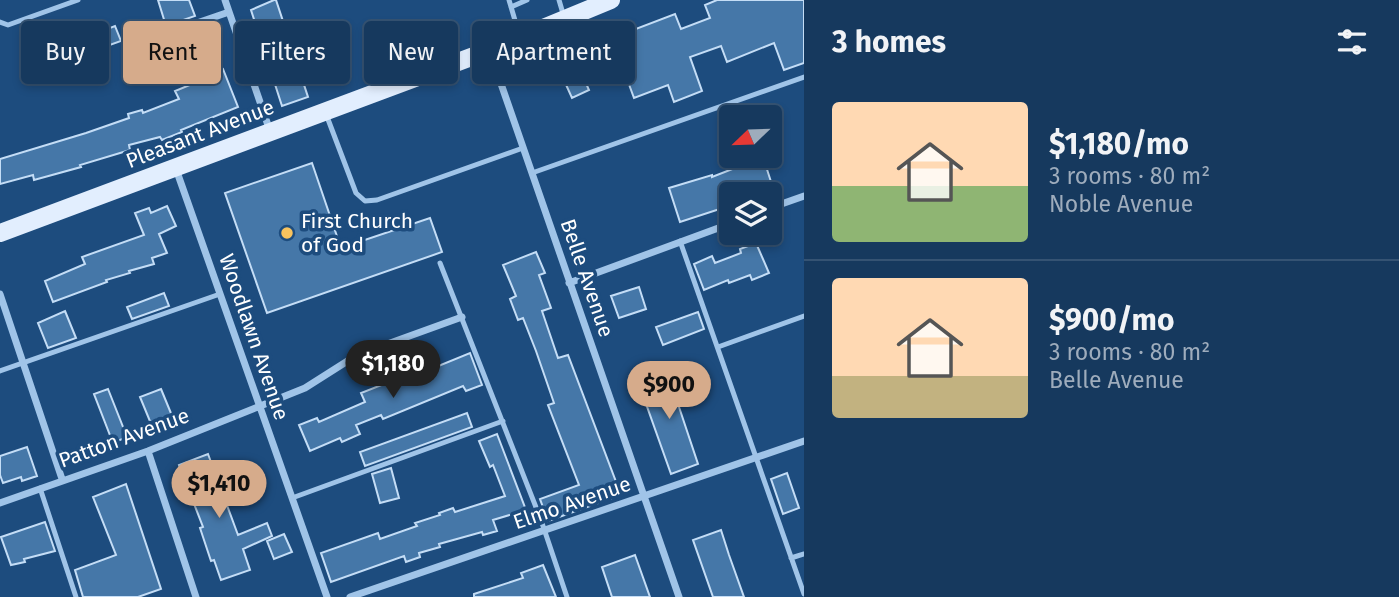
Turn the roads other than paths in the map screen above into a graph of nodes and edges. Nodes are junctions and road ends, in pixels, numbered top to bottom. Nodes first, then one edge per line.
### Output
1 (78, 0) edge
2 (225, 0) edge
3 (509, 0) edge
4 (527, 0) edge
5 (559, 0) edge
6 (611, 0) edge
7 (511, 7) junction
8 (229, 12) junction
9 (565, 19) junction
10 (203, 21) edge
11 (515, 21) edge
12 (560, 21) edge
13 (0, 22) edge
14 (472, 56) edge
15 (804, 77) edge
16 (501, 84) edge
17 (325, 111) junction
18 (270, 132) junction
19 (523, 148) junction
20 (175, 167) junction
21 (532, 173) junction
22 (804, 196) edge
23 (782, 204) edge
24 (719, 228) edge
25 (0, 233) edge
26 (680, 242) junction
27 (440, 263) dead end
28 (569, 283) junction
29 (0, 294) edge
30 (220, 294) junction
31 (804, 316) edge
32 (462, 317) junction
33 (718, 347) junction
34 (23, 362) junction
35 (0, 371) edge
36 (260, 406) junction
37 (503, 421) junction
38 (804, 441) edge
39 (148, 451) junction
40 (757, 457) junction
41 (62, 480) junction
42 (40, 488) junction
43 (646, 496) junction
44 (292, 498) junction
45 (0, 503) edge
46 (545, 530) junction
47 (804, 554) edge
48 (791, 558) junction
49 (804, 594) edge
50 (76, 597) edge
51 (196, 597) edge
52 (327, 597) edge
53 (351, 597) edge
54 (567, 597) edge
55 (679, 597) edge

1 - 13 lane
2 - 8 street
3 - 7 lane
4 - 7 lane
5 - 9 lane
6 - 9 main road, Pleasant Avenue
7 - 11 lane
8 - 10 street
8 - 18 street
9 - 12 main road, Pleasant Avenue
14 - 17 main road, Pleasant Avenue
15 - 21 lane
16 - 19 street, Belle Avenue
17 - 18 main road, Pleasant Avenue
17 - 19 lane
18 - 20 main road, Pleasant Avenue
19 - 21 street, Belle Avenue
20 - 25 main road, Pleasant Avenue
20 - 30 street, Woodlawn Avenue
21 - 28 street, Belle Avenue
22 - 23 street
24 - 26 street
26 - 28 street
26 - 33 lane
27 - 32 lane
28 - 43 street, Belle Avenue
29 - 34 street
30 - 34 lane
30 - 36 street, Woodlawn Avenue
31 - 33 lane
32 - 36 street, Patton Avenue
32 - 37 lane
33 - 40 lane
34 - 35 lane
34 - 41 street
36 - 39 street, Patton Avenue
36 - 44 street, Woodlawn Avenue
37 - 44 lane
37 - 46 lane
38 - 40 street, Elmo Avenue
39 - 41 street, Patton Avenue
39 - 51 street
40 - 43 street, Elmo Avenue
40 - 48 lane
41 - 42 street, Patton Avenue
42 - 45 street, Patton Avenue
42 - 50 lane
43 - 46 street, Elmo Avenue
43 - 55 street, Belle Avenue
44 - 52 street, Woodlawn Avenue
46 - 53 street, Elmo Avenue
46 - 54 lane
47 - 48 lane
48 - 49 lane

